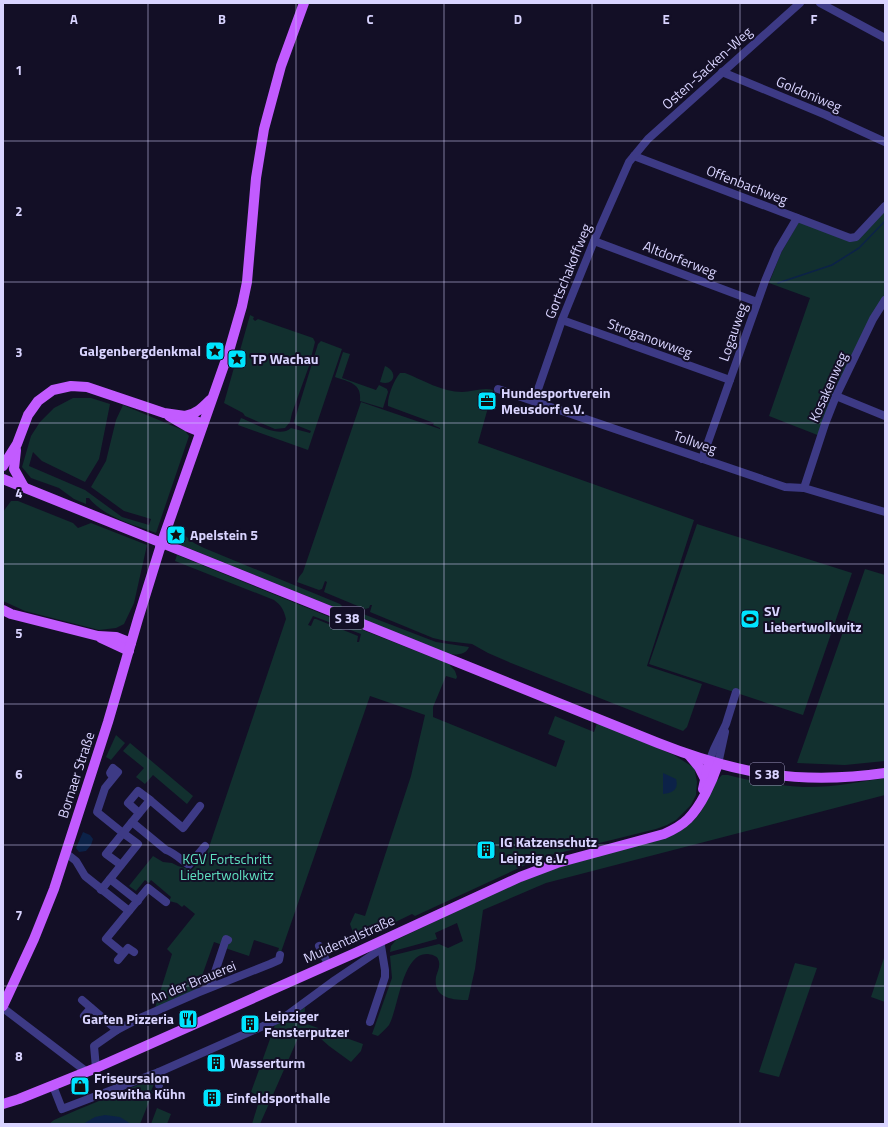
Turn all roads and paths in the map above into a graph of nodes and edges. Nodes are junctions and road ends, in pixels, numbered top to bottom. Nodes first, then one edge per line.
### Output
1 (304, 3) edge
2 (800, 3) edge
3 (820, 3) edge
4 (885, 38) edge
5 (722, 72) junction
6 (885, 142) edge
7 (634, 156) junction
8 (884, 208) edge
9 (796, 218) junction
10 (594, 241) junction
11 (885, 300) edge
12 (757, 302) junction
13 (882, 310) edge
14 (562, 320) junction
15 (730, 380) junction
16 (498, 389) dead end
17 (836, 396) junction
18 (212, 397) junction
19 (534, 401) junction
20 (164, 413) junction
21 (185, 416) junction
22 (885, 416) edge
23 (202, 428) junction
24 (17, 444) junction
25 (702, 459) junction
26 (3, 466) edge
27 (3, 479) edge
28 (14, 483) junction
29 (24, 487) junction
30 (804, 488) junction
31 (3, 490) edge
32 (885, 512) edge
33 (3, 610) edge
34 (138, 619) junction
35 (98, 636) junction
36 (116, 637) junction
37 (130, 647) junction
38 (736, 692) dead end
39 (689, 755) junction
40 (714, 763) junction
41 (885, 773) edge
42 (113, 777) dead end
43 (705, 779) junction
44 (702, 799) junction
45 (150, 800) junction
46 (201, 806) dead end
47 (140, 813) junction
48 (132, 822) junction
49 (123, 833) junction
50 (205, 846) dead end
51 (66, 853) junction
52 (121, 866) junction
53 (110, 878) junction
54 (102, 890) junction
55 (138, 901) junction
56 (166, 902) dead end
57 (129, 911) junction
58 (228, 940) dead end
59 (380, 945) junction
60 (319, 946) dead end
61 (134, 952) dead end
62 (279, 957) dead end
63 (328, 964) junction
64 (210, 987) junction
65 (82, 1000) dead end
66 (3, 1007) edge
67 (91, 1008) junction
68 (84, 1016) dead end
69 (370, 1022) dead end
70 (117, 1030) junction
71 (91, 1070) junction
72 (159, 1072) junction
73 (159, 1085) dead end
74 (53, 1086) junction
75 (3, 1104) edge

1 - 18 main road, Bornaer Straße
2 - 5 street, Osten-Sacken-Weg
3 - 4 street
5 - 6 street, Goldoniweg
5 - 7 street, Osten-Sacken-Weg
7 - 9 street, Offenbachweg
7 - 10 street, Gortschakoffweg
8 - 9 street, Offenbachweg
9 - 12 street, Logauweg
10 - 12 street, Altdorferweg
10 - 14 street, Gortschakoffweg
11 - 13 street, Kosakenweg
12 - 15 street, Logauweg
13 - 17 street, Kosakenweg
14 - 15 street, Stroganowweg
14 - 19 street, Gortschakoffweg
15 - 25 street, Logauweg
16 - 19 street, Tollweg
17 - 22 street
17 - 30 street, Kosakenweg
18 - 21 main road
18 - 23 main road, Bornaer Straße
19 - 25 street, Tollweg
20 - 21 main road
20 - 23 main road
20 - 24 main road
21 - 23 main road
23 - 34 main road, Bornaer Straße
24 - 26 main road
24 - 29 main road
25 - 30 street, Tollweg
27 - 28 main road, S 38
28 - 29 main road, S 38
28 - 31 main road
29 - 39 main road, S 38
30 - 32 street, Tollweg
33 - 35 main road
34 - 36 main road
34 - 37 main road, Bornaer Straße
35 - 36 main road
35 - 37 main road
36 - 37 main road
37 - 51 main road, Bornaer Straße
38 - 40 street, Muldentalstraße
39 - 40 main road, S 38
39 - 43 main road
40 - 41 main road, S 38
40 - 43 main road, Muldentalstraße
40 - 44 main road, Muldentalstraße
42 - 49 street
43 - 44 main road, Muldentalstraße
44 - 59 main road, Muldentalstraße
45 - 46 street
45 - 47 street
45 - 47 street
47 - 48 street
48 - 49 street
48 - 50 street
49 - 52 street
49 - 52 street
51 - 54 street
51 - 66 main road, Bornaer Straße
52 - 53 street
53 - 54 street
53 - 55 street
54 - 57 street
55 - 56 street
55 - 57 street
57 - 61 street
58 - 64 street
59 - 63 main road, Muldentalstraße
59 - 69 street
59 - 72 street
60 - 63 street
62 - 64 street, An der Brauerei
63 - 71 main road, Muldentalstraße
64 - 70 street, An der Brauerei
65 - 67 street
66 - 71 street
67 - 68 street
67 - 70 street
70 - 71 street, An der Brauerei
71 - 74 main road, Muldentalstraße
72 - 73 street
72 - 74 street
74 - 75 main road, Muldentalstraße

